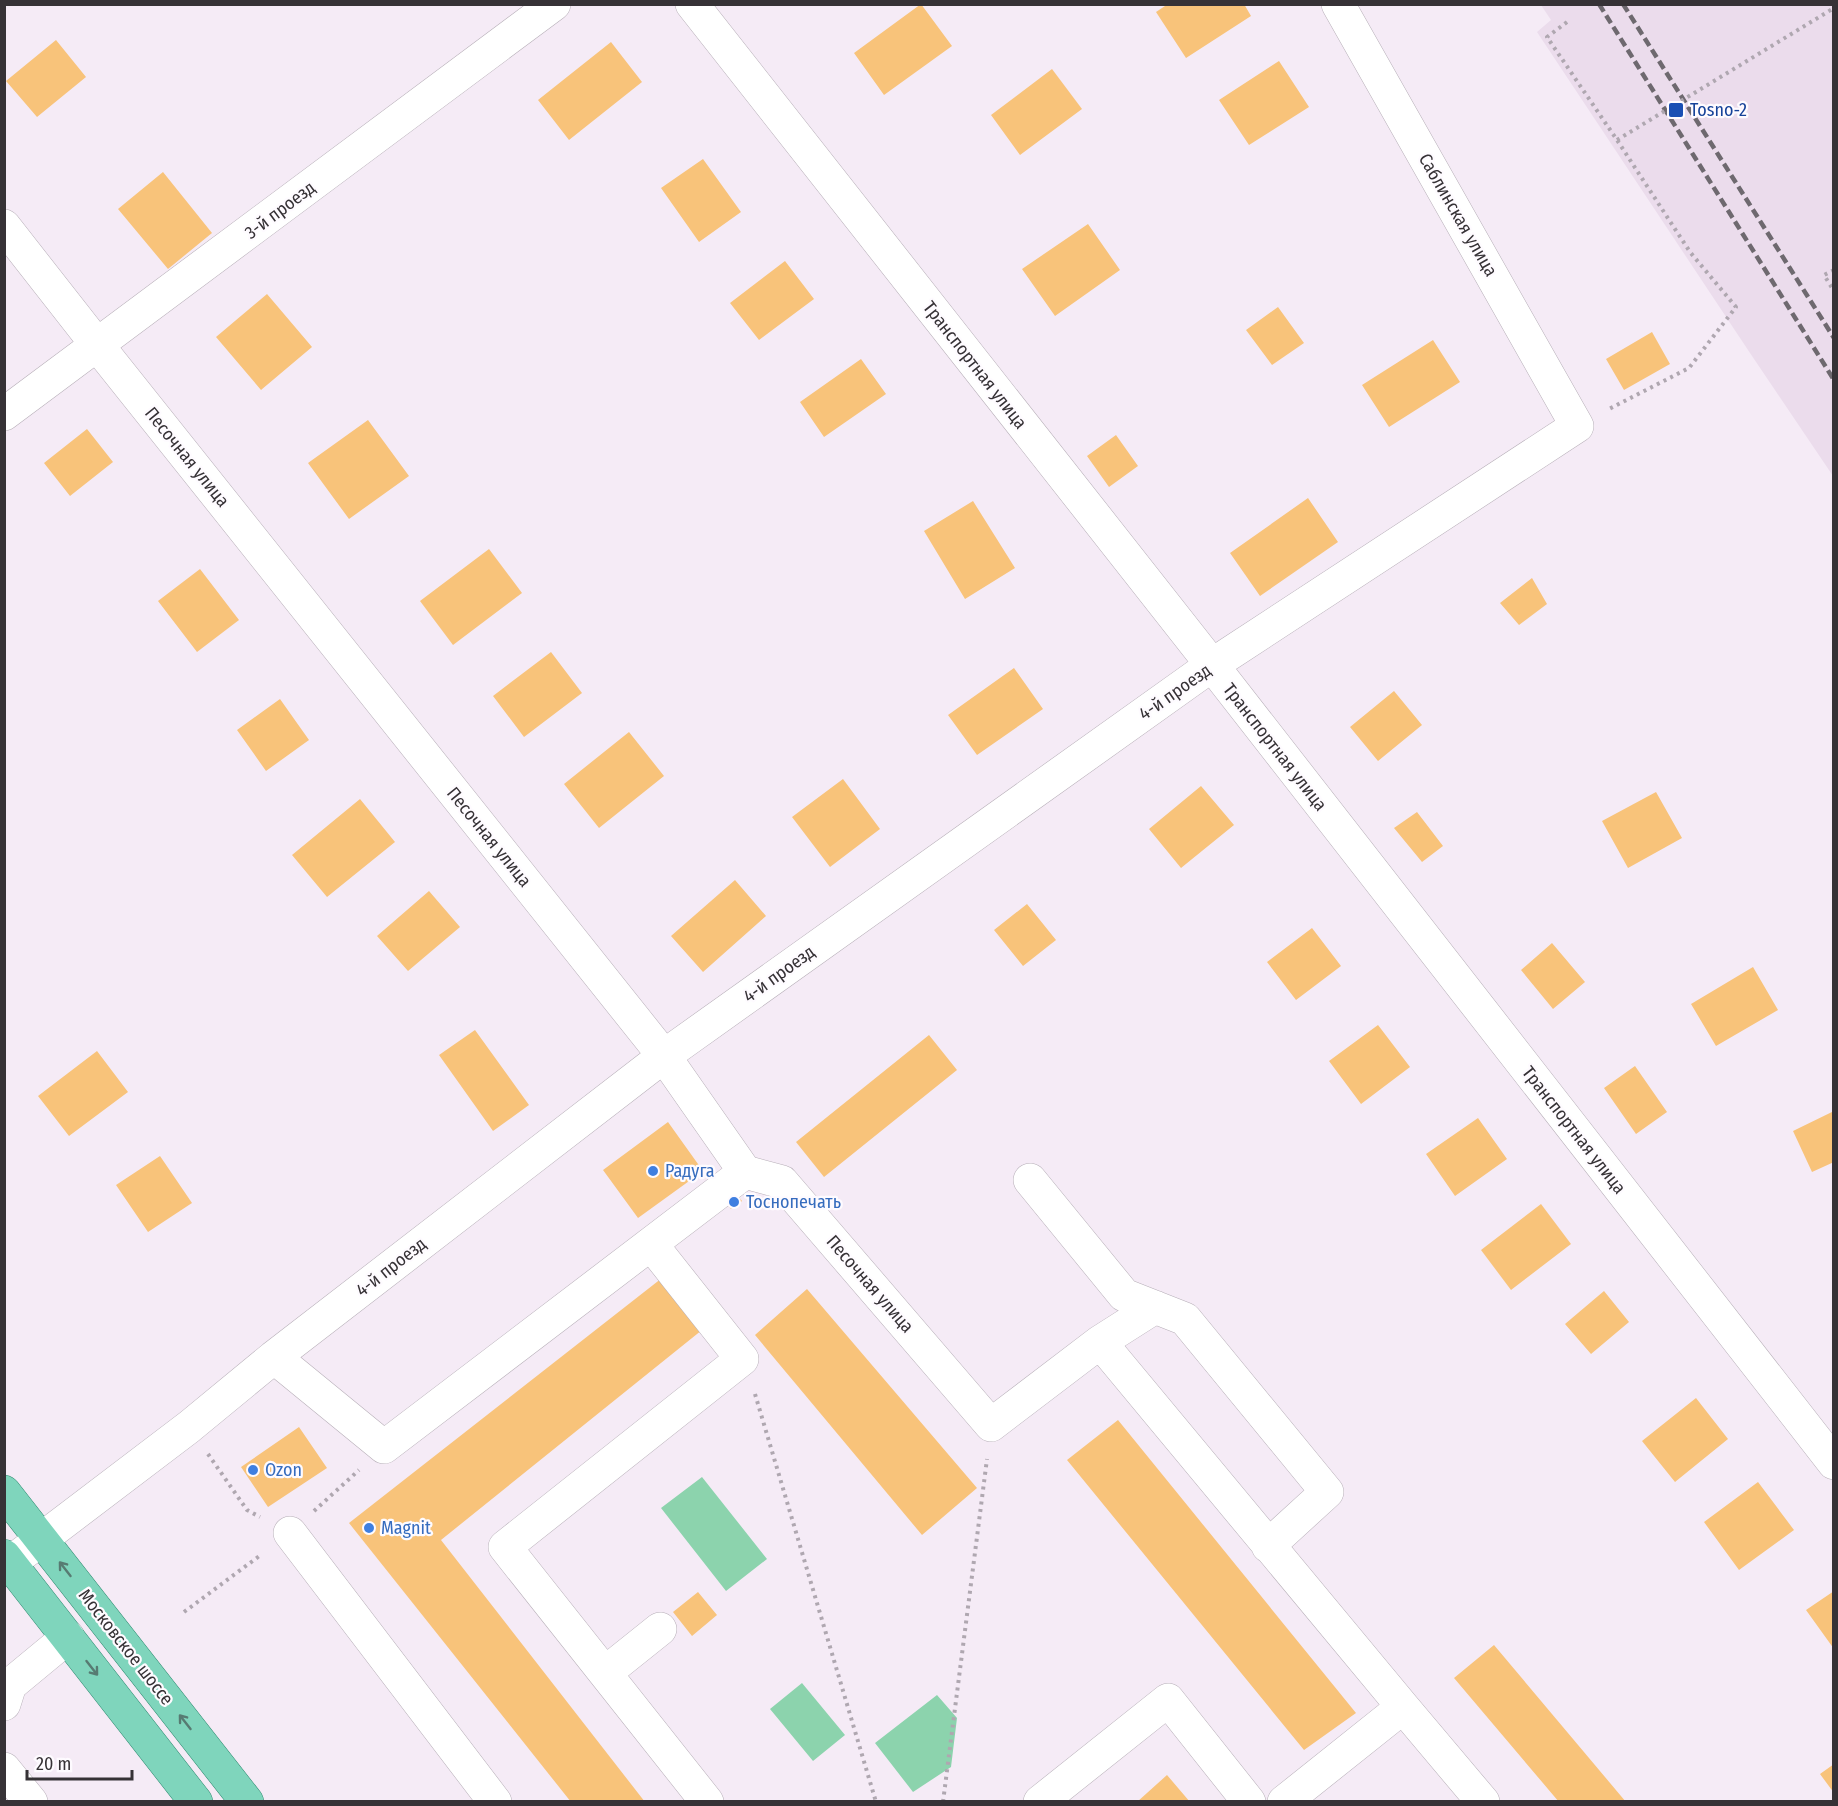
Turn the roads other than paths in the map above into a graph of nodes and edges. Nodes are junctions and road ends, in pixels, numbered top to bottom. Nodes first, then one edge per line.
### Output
1 (554, 4) edge
2 (692, 4) edge
3 (1338, 4) edge
4 (4, 226) edge
5 (98, 346) junction
6 (4, 414) edge
7 (1577, 426) joint
8 (1212, 665) junction
9 (664, 1056) junction
10 (745, 1172) junction
11 (1030, 1180) dead end
12 (651, 1244) junction
13 (1155, 1307) junction
14 (1100, 1342) junction
15 (274, 1357) junction
16 (1833, 1463) edge
17 (4, 1491) edge
18 (290, 1533) road end
19 (42, 1539) junction
20 (1268, 1545) junction
21 (7, 1559) edge
22 (660, 1629) dead end
23 (68, 1637) junction
24 (605, 1673) junction
25 (4, 1704) edge
26 (1403, 1707) junction
27 (4, 1769) edge
28 (31, 1802) edge
29 (196, 1802) edge
30 (247, 1802) edge
31 (495, 1802) edge
32 (707, 1802) edge
33 (1041, 1802) edge
34 (1249, 1802) edge
35 (1284, 1802) edge
36 (1484, 1802) edge

1 - 5 street, 3-й проезд
2 - 8 street, Транспортная улица
3 - 7 street, Саблинская улица
4 - 5 street, Песочная улица
5 - 6 street, 3-й проезд
5 - 9 street, Песочная улица
7 - 8 street, 4-й проезд
8 - 9 street, 4-й проезд
8 - 16 street, Транспортная улица
9 - 10 street, Песочная улица
9 - 15 street, 4-й проезд
10 - 12 street
10 - 14 street, Песочная улица
11 - 13 street
12 - 15 street
12 - 24 street
13 - 14 street
13 - 20 street
14 - 20 street
15 - 19 street, 4-й проезд
17 - 19 main road, Московское шоссе
18 - 31 street
19 - 21 street, 4-й проезд
30 -> 19 main road, Московское шоссе
20 - 26 street
21 - 23 main road
22 - 24 street
23 - 25 street
23 -> 29 main road
24 - 32 street
26 - 35 street
26 - 36 street
27 - 28 street
33 - 34 street

